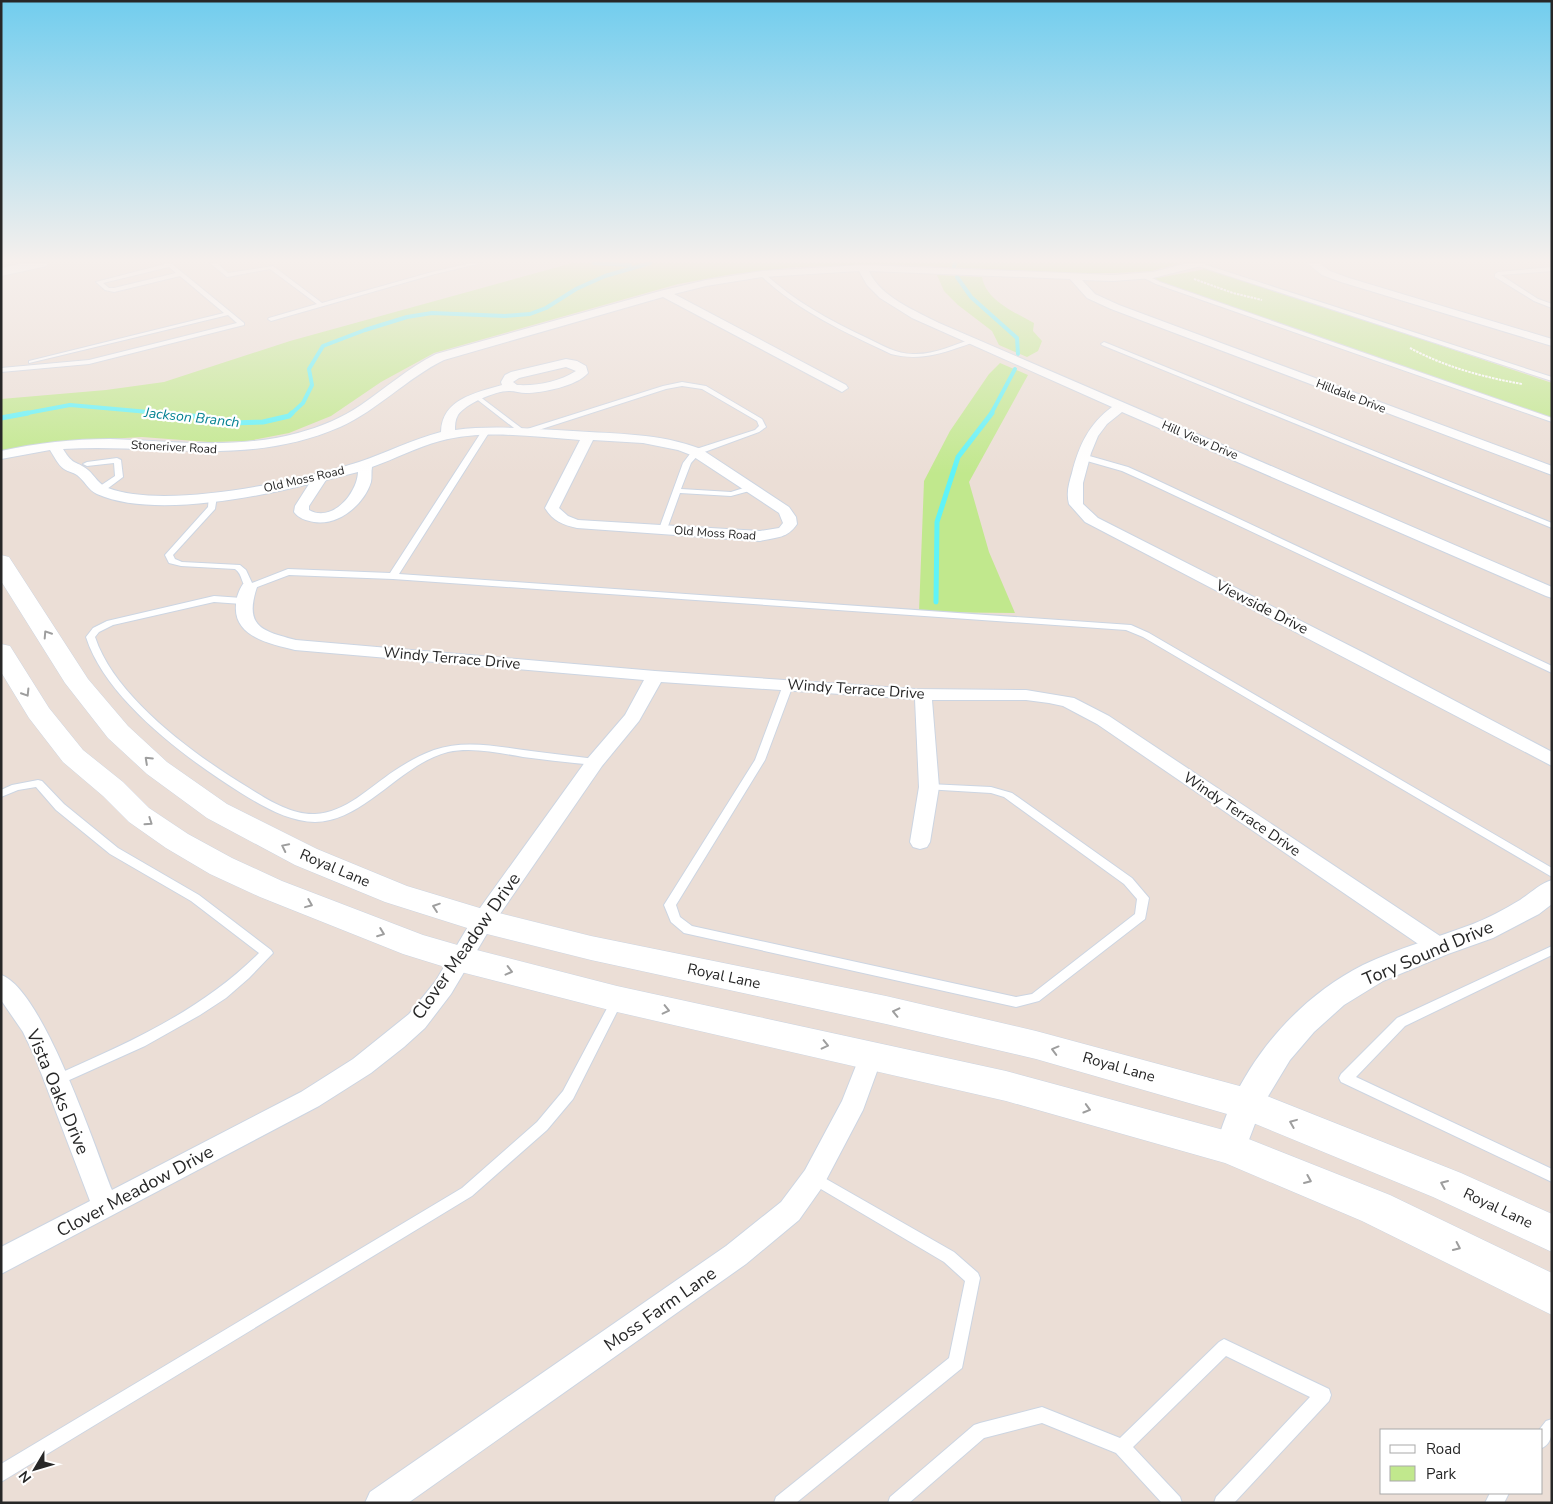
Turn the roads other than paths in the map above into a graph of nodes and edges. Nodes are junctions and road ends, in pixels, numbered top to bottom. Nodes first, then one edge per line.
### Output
1 (149, 333) edge
2 (205, 333) edge
3 (523, 333) edge
4 (739, 333) edge
5 (852, 333) edge
6 (956, 333) edge
7 (1185, 333) edge
8 (1303, 333) edge
9 (1411, 333) edge
10 (1517, 333) edge
11 (972, 341) junction
12 (1104, 344) dead end
13 (1552, 344) edge
14 (1, 370) edge
15 (1552, 379) edge
16 (509, 387) junction
17 (842, 388) dead end
18 (477, 397) junction
19 (1122, 406) junction
20 (1552, 420) edge
21 (486, 431) junction
22 (523, 433) junction
23 (448, 435) junction
24 (588, 436) junction
25 (100, 444) junction
26 (54, 446) junction
27 (696, 452) junction
28 (1, 456) edge
29 (1083, 457) junction
30 (364, 464) junction
31 (85, 469) junction
32 (1552, 471) edge
33 (321, 477) junction
34 (750, 488) junction
35 (100, 490) junction
36 (677, 491) junction
37 (213, 496) junction
38 (1552, 526) edge
39 (663, 530) junction
40 (1, 562) edge
41 (393, 576) junction
42 (1552, 593) edge
43 (246, 594) junction
44 (1, 651) edge
45 (1552, 670) edge
46 (655, 676) junction
47 (788, 685) junction
48 (923, 694) junction
49 (1552, 760) edge
50 (596, 762) junction
51 (929, 788) junction
52 (1, 794) edge
53 (920, 842) dead end
54 (1552, 873) edge
55 (1552, 890) edge
56 (483, 921) junction
57 (1438, 946) junction
58 (1552, 950) edge
59 (461, 959) junction
60 (1, 984) edge
61 (617, 999) junction
62 (871, 1055) junction
63 (56, 1081) junction
64 (1247, 1104) junction
65 (1231, 1148) junction
66 (1552, 1176) edge
67 (814, 1178) junction
68 (105, 1206) junction
69 (1552, 1234) edge
70 (1, 1261) edge
71 (1552, 1295) edge
72 (1552, 1427) edge
73 (1543, 1439) edge
74 (1122, 1447) junction
75 (1, 1474) edge
76 (381, 1503) edge
77 (782, 1503) edge
78 (896, 1503) edge
79 (1174, 1503) edge
80 (1222, 1503) edge

1 - 14 lane
2 - 14 lane
3 - 25 street, Stoneriver Road
4 - 17 street
5 - 11 lane
6 - 11 street, Hill View Drive
7 - 32 street, Hilldale Drive
8 - 20 lane
9 - 15 lane
10 - 13 street
11 - 19 street, Hill View Drive
12 - 38 lane
16 - 16 street
16 - 18 street
18 - 22 lane
18 - 23 street
19 - 29 street, Viewside Drive
19 - 42 street, Hill View Drive
21 - 22 street, Old Moss Road
21 - 23 street, Old Moss Road
21 - 41 lane
22 - 24 street, Old Moss Road
22 - 27 lane
23 - 30 street, Old Moss Road
24 - 27 street, Old Moss Road
24 - 39 street, Old Moss Road
25 - 26 street, Stoneriver Road
25 - 31 street
26 - 28 street, Stoneriver Road
26 - 31 street, Old Moss Road
27 - 34 street, Old Moss Road
27 - 36 lane
29 - 45 lane
29 - 49 street, Viewside Drive
30 - 33 street, Old Moss Road
30 - 33 street
31 - 35 street, Old Moss Road
31 - 35 lane
33 - 37 street, Old Moss Road
34 - 36 lane
34 - 39 street, Old Moss Road
35 - 37 street, Old Moss Road
36 - 39 lane
37 - 43 lane
56 -> 40 main road, Royal Lane
41 - 43 lane
41 - 54 lane
43 - 46 street, Windy Terrace Drive
43 - 50 lane
44 -> 59 main road
46 - 47 street, Windy Terrace Drive
46 - 50 street, Clover Meadow Drive
47 - 48 street, Windy Terrace Drive
47 - 51 lane
48 - 51 street
48 - 57 street, Windy Terrace Drive
50 - 56 street, Clover Meadow Drive
51 - 53 street
52 - 63 lane
55 - 57 street, Tory Sound Drive
56 - 59 street, Clover Meadow Drive
64 -> 56 main road, Royal Lane
57 - 64 street, Tory Sound Drive
58 - 66 lane
59 -> 61 main road
59 - 68 street, Clover Meadow Drive
60 - 63 street, Vista Oaks Drive
61 -> 62 main road
61 - 75 lane
62 -> 65 main road
62 - 67 street, Moss Farm Lane
63 - 68 street, Vista Oaks Drive
64 - 65 street, Tory Sound Drive
69 -> 64 main road, Royal Lane
65 -> 71 main road
67 - 76 street, Moss Farm Lane
67 - 77 lane
68 - 70 street, Clover Meadow Drive
72 - 73 lane
74 - 78 lane
74 - 79 lane
74 - 80 lane

